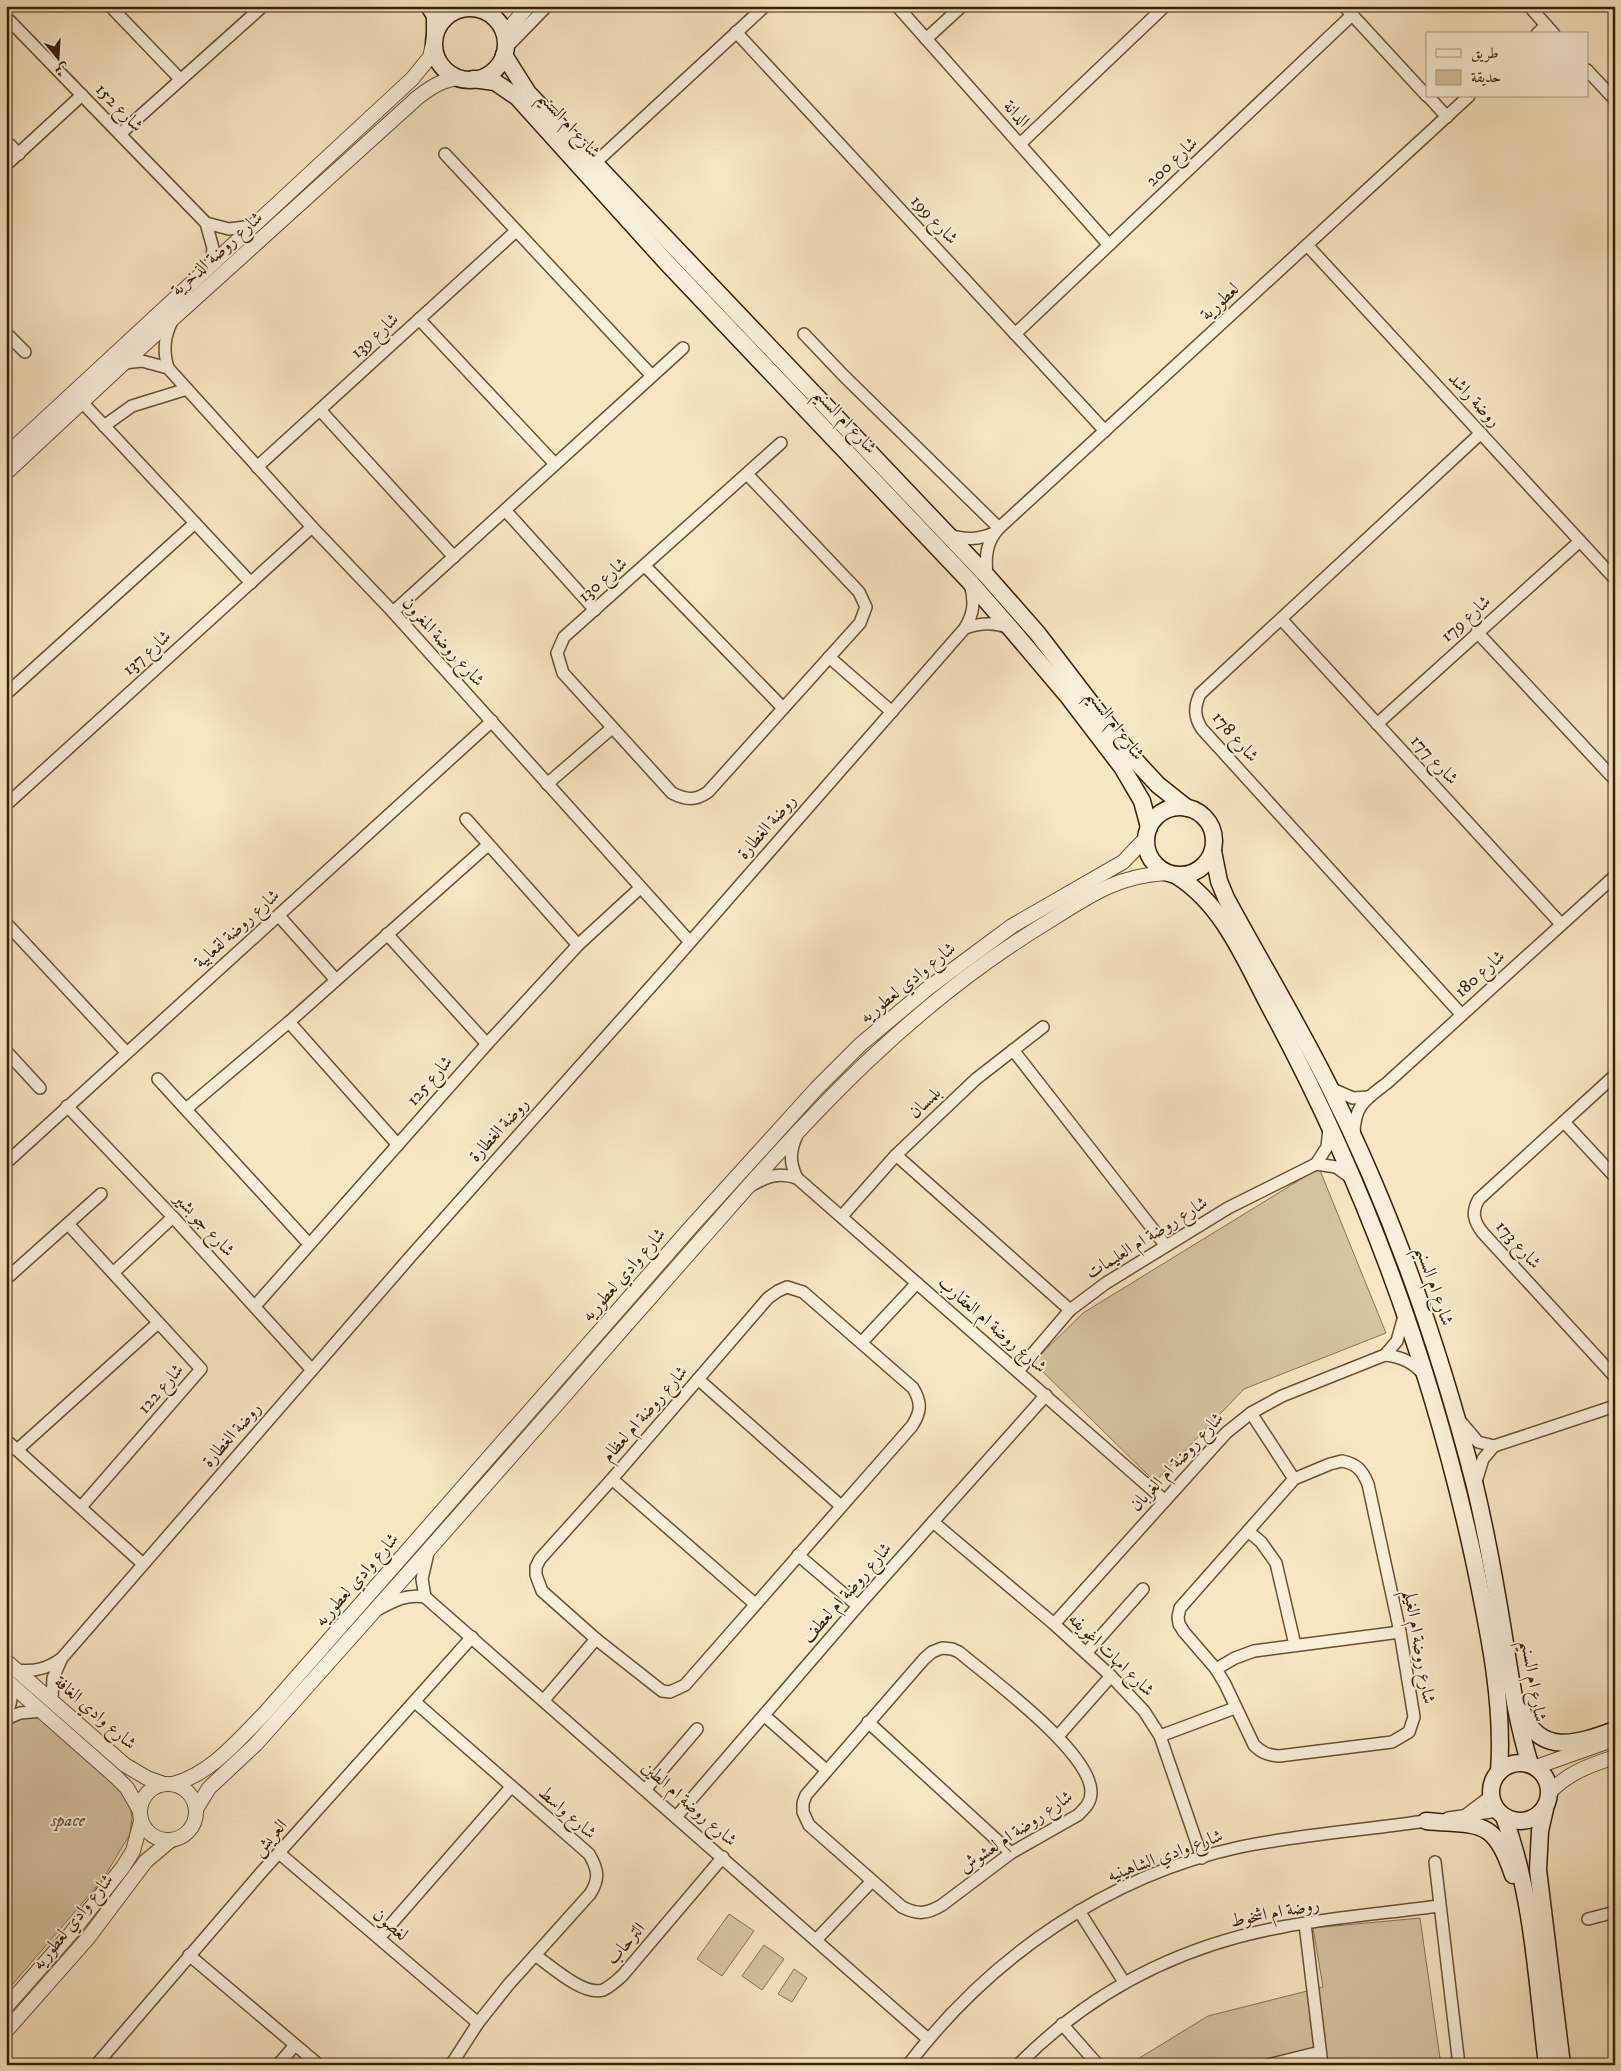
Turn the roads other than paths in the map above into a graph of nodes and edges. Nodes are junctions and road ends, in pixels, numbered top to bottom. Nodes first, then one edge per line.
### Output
1 (110, 6) edge
2 (263, 6) edge
3 (429, 6) edge
4 (528, 6) edge
5 (547, 6) edge
6 (765, 6) edge
7 (897, 6) edge
8 (962, 6) edge
9 (1165, 6) edge
10 (1529, 6) edge
11 (474, 8) edge
12 (1348, 10) edge
13 (6, 17) edge
14 (1550, 29) edge
15 (736, 32) junction
16 (434, 39) junction
17 (926, 39) junction
18 (505, 48) junction
19 (1588, 71) edge
20 (180, 79) junction
21 (467, 79) junction
22 (82, 95) junction
23 (1426, 95) edge
24 (1429, 98) edge
25 (1467, 98) edge
26 (1615, 100) edge
27 (1447, 117) junction
28 (120, 134) junction
29 (6, 141) edge
30 (1020, 144) junction
31 (18, 154) junction
32 (445, 154) dead end
33 (595, 163) junction
34 (6, 165) edge
35 (206, 223) junction
36 (253, 226) junction
37 (516, 231) junction
38 (1109, 244) junction
39 (1308, 245) junction
40 (211, 264) junction
41 (418, 319) junction
42 (172, 321) junction
43 (6, 333) edge
44 (804, 334) dead end
45 (1015, 334) junction
46 (683, 348) dead end
47 (25, 352) dead end
48 (124, 363) junction
49 (168, 368) junction
50 (652, 376) junction
51 (187, 389) junction
52 (82, 402) junction
53 (320, 410) junction
54 (104, 426) junction
55 (1105, 431) junction
56 (1480, 433) junction
57 (781, 443) dead end
58 (6, 455) edge
59 (555, 464) junction
60 (257, 467) junction
61 (6, 473) edge
62 (747, 474) junction
63 (505, 510) junction
64 (195, 523) junction
65 (312, 527) junction
66 (997, 530) junction
67 (949, 535) junction
68 (1580, 541) junction
69 (454, 557) junction
70 (645, 566) junction
71 (987, 576) junction
72 (1615, 579) edge
73 (970, 582) junction
74 (251, 583) junction
75 (595, 610) junction
76 (392, 612) junction
77 (1282, 620) junction
78 (965, 628) junction
79 (1011, 629) junction
80 (1477, 632) junction
81 (829, 657) junction
82 (6, 694) edge
83 (783, 708) junction
84 (892, 712) junction
85 (492, 722) junction
86 (1377, 724) junction
87 (612, 728) junction
88 (1615, 780) edge
89 (547, 784) junction
90 (7, 803) edge
91 (1187, 808) junction
92 (466, 819) dead end
93 (1148, 833) junction
94 (488, 845) junction
95 (1213, 851) junction
96 (1173, 874) junction
97 (1615, 876) edge
98 (640, 888) junction
99 (279, 916) junction
100 (6, 923) edge
101 (1561, 924) junction
102 (387, 934) junction
103 (690, 942) junction
104 (578, 945) junction
105 (336, 980) junction
106 (1461, 1014) junction
107 (289, 1022) junction
108 (1043, 1027) dead end
109 (486, 1044) junction
110 (1013, 1050) junction
111 (7, 1052) edge
112 (126, 1052) junction
113 (1615, 1075) edge
114 (158, 1079) dead end
115 (40, 1088) dead end
116 (1330, 1088) junction
117 (1368, 1097) junction
118 (68, 1106) junction
119 (186, 1109) junction
120 (1564, 1122) junction
121 (1329, 1127) junction
122 (800, 1129) junction
123 (1354, 1140) junction
124 (398, 1145) junction
125 (896, 1155) junction
126 (6, 1163) edge
127 (1316, 1164) junction
128 (1615, 1176) edge
129 (798, 1178) junction
130 (1352, 1179) junction
131 (746, 1189) junction
132 (101, 1194) dead end
133 (842, 1216) junction
134 (173, 1217) junction
135 (68, 1224) junction
136 (309, 1244) junction
137 (1166, 1246) junction
138 (114, 1272) junction
139 (6, 1279) edge
140 (917, 1283) junction
141 (255, 1306) junction
142 (1070, 1310) junction
143 (1404, 1316) junction
144 (158, 1323) junction
145 (862, 1342) junction
146 (1385, 1355) junction
147 (312, 1370) junction
148 (1018, 1371) junction
149 (1425, 1376) junction
150 (1615, 1377) edge
151 (698, 1379) junction
152 (1046, 1395) junction
153 (1615, 1406) edge
154 (1251, 1413) junction
155 (1455, 1413) junction
156 (6, 1440) edge
157 (1494, 1446) junction
158 (17, 1450) junction
159 (1294, 1479) junction
160 (612, 1480) junction
161 (1475, 1486) junction
162 (1164, 1500) junction
163 (841, 1506) junction
164 (81, 1507) junction
165 (933, 1522) junction
166 (1248, 1531) junction
167 (430, 1548) junction
168 (798, 1554) junction
169 (143, 1564) junction
170 (1143, 1589) dead end
171 (425, 1597) junction
172 (755, 1604) junction
173 (858, 1606) junction
174 (374, 1612) junction
175 (1054, 1624) junction
176 (1400, 1632) junction
177 (472, 1637) junction
178 (596, 1639) junction
179 (1295, 1645) junction
180 (1086, 1653) junction
181 (62, 1658) junction
182 (11, 1666) edge
183 (1216, 1669) junction
184 (1111, 1676) junction
185 (7, 1681) edge
186 (1512, 1684) junction
187 (52, 1700) junction
188 (544, 1700) junction
189 (415, 1702) junction
190 (1236, 1708) junction
191 (43, 1711) junction
192 (765, 1716) junction
193 (6, 1719) edge
194 (868, 1722) junction
195 (697, 1729) dead end
196 (1615, 1730) edge
197 (1058, 1736) junction
198 (1160, 1736) junction
199 (1615, 1740) edge
200 (1615, 1757) edge
201 (1533, 1766) junction
202 (826, 1770) junction
203 (1499, 1772) junction
204 (169, 1784) junction
205 (511, 1787) junction
206 (645, 1790) junction
207 (1550, 1792) junction
208 (1491, 1796) junction
209 (196, 1809) junction
210 (1545, 1809) junction
211 (1501, 1814) junction
212 (1466, 1815) junction
213 (140, 1816) junction
214 (676, 1817) junction
215 (1426, 1821) junction
216 (171, 1840) junction
217 (1011, 1852) junction
218 (279, 1853) junction
219 (723, 1857) junction
220 (1202, 1858) junction
221 (1435, 1862) dead end
222 (872, 1881) junction
223 (1439, 1906) junction
224 (1079, 1911) junction
225 (1615, 1912) edge
226 (1588, 1919) dead end
227 (1304, 1924) junction
228 (1532, 1937) junction
229 (379, 1938) junction
230 (816, 1940) junction
231 (189, 1955) junction
232 (535, 1955) junction
233 (1124, 1982) junction
234 (6, 2007) edge
235 (478, 2023) junction
236 (1062, 2024) junction
237 (6, 2031) edge
238 (928, 2039) junction
239 (295, 2045) junction
240 (1320, 2052) junction
241 (96, 2065) edge
242 (278, 2065) edge
243 (319, 2065) edge
244 (451, 2065) edge
245 (908, 2065) edge
246 (1018, 2065) edge
247 (1098, 2065) edge
248 (1268, 2065) edge
249 (1322, 2065) edge
250 (1459, 2065) edge
251 (1547, 2065) edge
252 (1562, 2065) edge

1 - 20 street
2 - 20 street
3 - 16 main road
4 - 18 street
5 - 18 street
6 - 15 street
7 - 17 street, الدانة
8 - 17 street
9 - 30 street
10 - 14 street
11 - 16 main road
11 - 18 main road
12 - 23 street
12 - 38 street, شارع 200
13 - 22 street, شارع 152
15 - 33 street
15 - 45 street, شارع 199
16 - 21 main road
16 - 36 street, شارع روضة الذخرية
17 - 30 street, الدانة
18 - 21 main road
18 - 33 main road, شارع ام السنيم
19 - 26 street
20 - 28 street
21 - 42 street, شارع روضة الذخرية
21 - 73 main road, شارع ام السنيم
22 - 28 street, شارع 152
22 - 31 street
24 - 27 street
25 - 27 street, لعطورية
27 - 39 street, لعطورية
28 - 35 street, شارع 152
29 - 31 street
30 - 38 street, الدانة
31 - 34 street
32 - 37 street
33 - 67 main road, شارع ام السنيم
35 - 36 street
35 - 40 street, شارع 152
36 - 40 street, شارع روضة الذخرية
37 - 41 street, شارع 139
37 - 50 street
38 - 45 street, شارع 200
39 - 55 street, لعطورية
39 - 56 street, روضة راشد
40 - 58 street, شارع روضة الذخرية
41 - 53 street, شارع 139
41 - 59 street
42 - 48 street, شارع روضة الذخرية
42 - 49 street
43 - 47 street
44 - 66 street
45 - 55 street, شارع 199
46 - 50 street
48 - 49 street
48 - 52 street, شارع روضة الذخرية
49 - 51 street, شارع روضة المغرون
50 - 59 street
51 - 54 street
51 - 60 street, شارع روضة المغرون
52 - 54 street
52 - 61 street, شارع روضة الذخرية
53 - 60 street, شارع 139
53 - 69 street
54 - 64 street
55 - 66 street, لعطورية
56 - 68 street, روضة راشد
56 - 77 street, شارع 178
57 - 62 street, شارع 130
59 - 63 street
60 - 65 street, شارع روضة المغرون
62 - 70 street, شارع 130
62 - 81 street, شارع 130
63 - 69 street
63 - 75 street
64 - 74 street
64 - 82 street
65 - 74 street, شارع 137
65 - 76 street, شارع روضة المغرون
66 - 67 street, لعطورية
66 - 71 street, لعطورية
67 - 71 main road, شارع ام السنيم
68 - 72 street, روضة راشد
68 - 80 street, شارع 179
69 - 76 street
70 - 75 street, شارع 130
70 - 83 street
71 - 91 main road, شارع ام السنيم
73 - 78 street, روضة الغطارة
73 - 79 main road, شارع ام السنيم
74 - 90 street, شارع 137
75 - 87 street, شارع 130
76 - 85 street, شارع روضة المغرون
77 - 86 street, شارع 177
77 - 106 street, شارع 178
78 - 79 street
78 - 84 street, روضة الغطارة
79 - 93 main road, شارع ام السنيم
80 - 86 street, شارع 179
80 - 88 street
81 - 83 street, شارع 130
81 - 84 street
83 - 87 street, شارع 130
84 - 103 street, روضة الغطارة
85 - 89 street, شارع روضة المغرون
85 - 99 street, شارع روضة لقعابية
86 - 101 street, شارع 177
87 - 89 street
89 - 98 street, شارع روضة المغرون
91 - 93 main road
91 - 95 main road
92 - 94 street
93 - 96 main road
93 - 204 street, شارع وادي لعطوريه
94 - 102 street
94 - 104 street
95 - 96 main road
95 - 116 main road, شارع ام السنيم
96 - 121 main road, شارع ام السنيم
96 - 122 street, شارع وادي لعطوريه
97 - 101 street, شارع 180
98 - 103 street, شارع روضة المغرون
98 - 104 street, شارع 125
99 - 105 street
99 - 112 street, شارع روضة لقعابية
100 - 112 street
101 - 106 street, شارع 180
102 - 105 street
102 - 109 street
103 - 147 street, روضة الغطارة
104 - 109 street, شارع 125
105 - 107 street
106 - 117 street, شارع 180
107 - 119 street
107 - 124 street
108 - 110 street, بلمسان
109 - 124 street, شارع 125
110 - 125 street, بلمسان
110 - 137 street
111 - 115 street
112 - 118 street, شارع روضة لقعابية
113 - 120 street, شارع 173
114 - 119 street
116 - 117 street
116 - 123 main road, شارع ام السنيم
117 - 123 street, شارع 180
118 - 126 street, شارع روضة لقعابية
118 - 134 street, شارع جو بشير
119 - 136 street
120 - 128 street
120 - 150 street, شارع 173
121 - 127 street
121 - 130 main road, شارع ام السنيم
122 - 129 street
122 - 131 street, شارع وادي لعطوريه
123 - 155 main road, شارع ام السنيم
124 - 136 street, شارع 125
125 - 133 street, بلمسان
125 - 142 street
127 - 130 street
127 - 137 street, شارع روضة ام العليمات
129 - 131 street
129 - 133 street, شارع روضة ام العقارب
130 - 143 main road, شارع ام السنيم
131 - 167 street, شارع وادي لعطوريه
132 - 135 street
133 - 140 street, شارع روضة ام العقارب
134 - 138 street
134 - 141 street, شارع جو بشير
135 - 138 street, شارع 122
135 - 139 street
136 - 141 street, شارع 125
137 - 142 street, شارع روضة ام العليمات
138 - 144 street, شارع 122
140 - 145 street
140 - 148 street, شارع روضة ام العقارب
141 - 147 street, شارع جو بشير
142 - 148 street, شارع روضة ام العليمات
143 - 146 street
143 - 149 main road, شارع ام السنيم
144 - 158 street
144 - 164 street, شارع 122
145 - 151 street, شارع روضة ام لعظام
145 - 163 street, شارع روضة ام لعظام
146 - 149 street
146 - 154 street, شارع روضة ام الغربان
147 - 169 street, روضة الغطارة
148 - 152 street, شارع روضة ام العقارب
149 - 203 main road, شارع ام السنيم
151 - 160 street, شارع روضة ام لعظام
151 - 163 street
152 - 162 street, شارع روضة ام العقارب
152 - 165 street, شارع روضة ام لعطف
153 - 157 street
154 - 159 street
154 - 162 street, شارع روضة ام الغربان
155 - 157 street
155 - 161 main road, شارع ام السنيم
156 - 158 street
157 - 161 street
158 - 164 street
159 - 166 street, شارع روضة ام الغيلم
159 - 176 street, شارع روضة ام الغيلم
160 - 172 street
160 - 178 street, شارع روضة ام لعظام
161 - 186 main road, شارع ام السنيم
162 - 175 street, شارع روضة ام الغربان
163 - 168 street, شارع روضة ام لعظام
164 - 169 street
165 - 173 street, شارع روضة ام لعطف
165 - 175 street, شارع امهات اغويفه
166 - 179 street
166 - 183 street, شارع روضة ام الغيلم
167 - 171 street
167 - 174 street, شارع وادي لعطوريه
168 - 172 street, شارع روضة ام لعظام
168 - 173 street
169 - 181 street, روضة الغطارة
170 - 180 street
171 - 174 street
171 - 177 street, شارع روضة ام الطين
172 - 178 street, شارع روضة ام لعظام
173 - 192 street, شارع روضة ام لعطف
174 - 209 street, شارع وادي لعطوريه
175 - 180 street, شارع امهات اغويفه
176 - 179 street
176 - 190 street, شارع روضة ام الغيلم
177 - 188 street, شارع روضة ام الطين
177 - 189 street, العريش
178 - 188 street
179 - 183 street
180 - 184 street, شارع امهات اغويفه
181 - 182 street, روضة الغطارة
181 - 187 street, روضة الغطارة
182 - 187 street, شارع وادي الغافة
183 - 190 street, شارع روضة ام الغيلم
184 - 197 street
184 - 198 street, شارع امهات اغويفه
185 - 191 street, شارع وادي الغافة
185 - 193 street
186 - 196 main road
186 - 201 main road, شارع ام السنيم
187 - 204 street, شارع وادي الغافة
188 - 206 street, شارع روضة ام الطين
189 - 205 street, شارع واسط
189 - 218 street, العريش
190 - 198 street
191 - 193 street
191 - 213 street, شارع وادي الغافة
192 - 202 street
192 - 214 street, شارع روضة ام لعطف
194 - 197 street, شارع روضة ام لعشوش
194 - 202 street, شارع روضة ام لعشوش
194 - 217 street
195 - 206 street
197 - 217 street, شارع روضة ام لعشوش
198 - 220 street, شارع امهات اغويفه
199 - 201 street
200 - 207 street
201 - 203 main road
201 - 207 main road
202 - 222 street, شارع روضة ام لعشوش
203 - 208 main road
204 - 209 street
204 - 213 street
205 - 229 street
205 - 232 street, شارع واسط
206 - 214 street, شارع روضة ام الطين
207 - 210 main road
208 - 211 main road
208 - 212 street, شارع وادي الشاهينيه
209 - 216 street
210 - 211 main road
210 - 252 main road
211 - 212 street, شارع وادي الشاهينيه
211 - 228 main road
212 - 215 street, شارع وادي الشاهينيه
213 - 216 street
213 - 234 street, شارع وادي لعطوريه
214 - 219 street, شارع روضة ام الطين
215 - 220 street, شارع وادي الشاهينيه
215 - 228 main road
216 - 237 street, شارع وادي لعطوريه
217 - 222 street, شارع روضة ام لعشوش
218 - 229 street, لغصون
218 - 231 street, العريش
219 - 230 street, شارع روضة ام الطين
219 - 232 street, الترحاب
220 - 224 street, شارع وادي الشاهينيه
221 - 223 street
222 - 230 street
223 - 227 street, روضة ام اشخوط
223 - 250 street
224 - 233 street
224 - 238 street, شارع وادي الشاهينيه
225 - 226 street
227 - 233 street, روضة ام اشخوط
227 - 240 street
228 - 251 main road
229 - 235 street, لغصون
230 - 238 street, شارع روضة ام الطين
231 - 239 street
231 - 241 street, العريش
232 - 235 street, شارع واسط
233 - 236 street, روضة ام اشخوط
235 - 244 street, شارع واسط
236 - 246 street, روضة ام اشخوط
236 - 247 street
238 - 245 street, شارع وادي الشاهينيه
239 - 242 street
239 - 243 street
240 - 248 street
240 - 249 street

